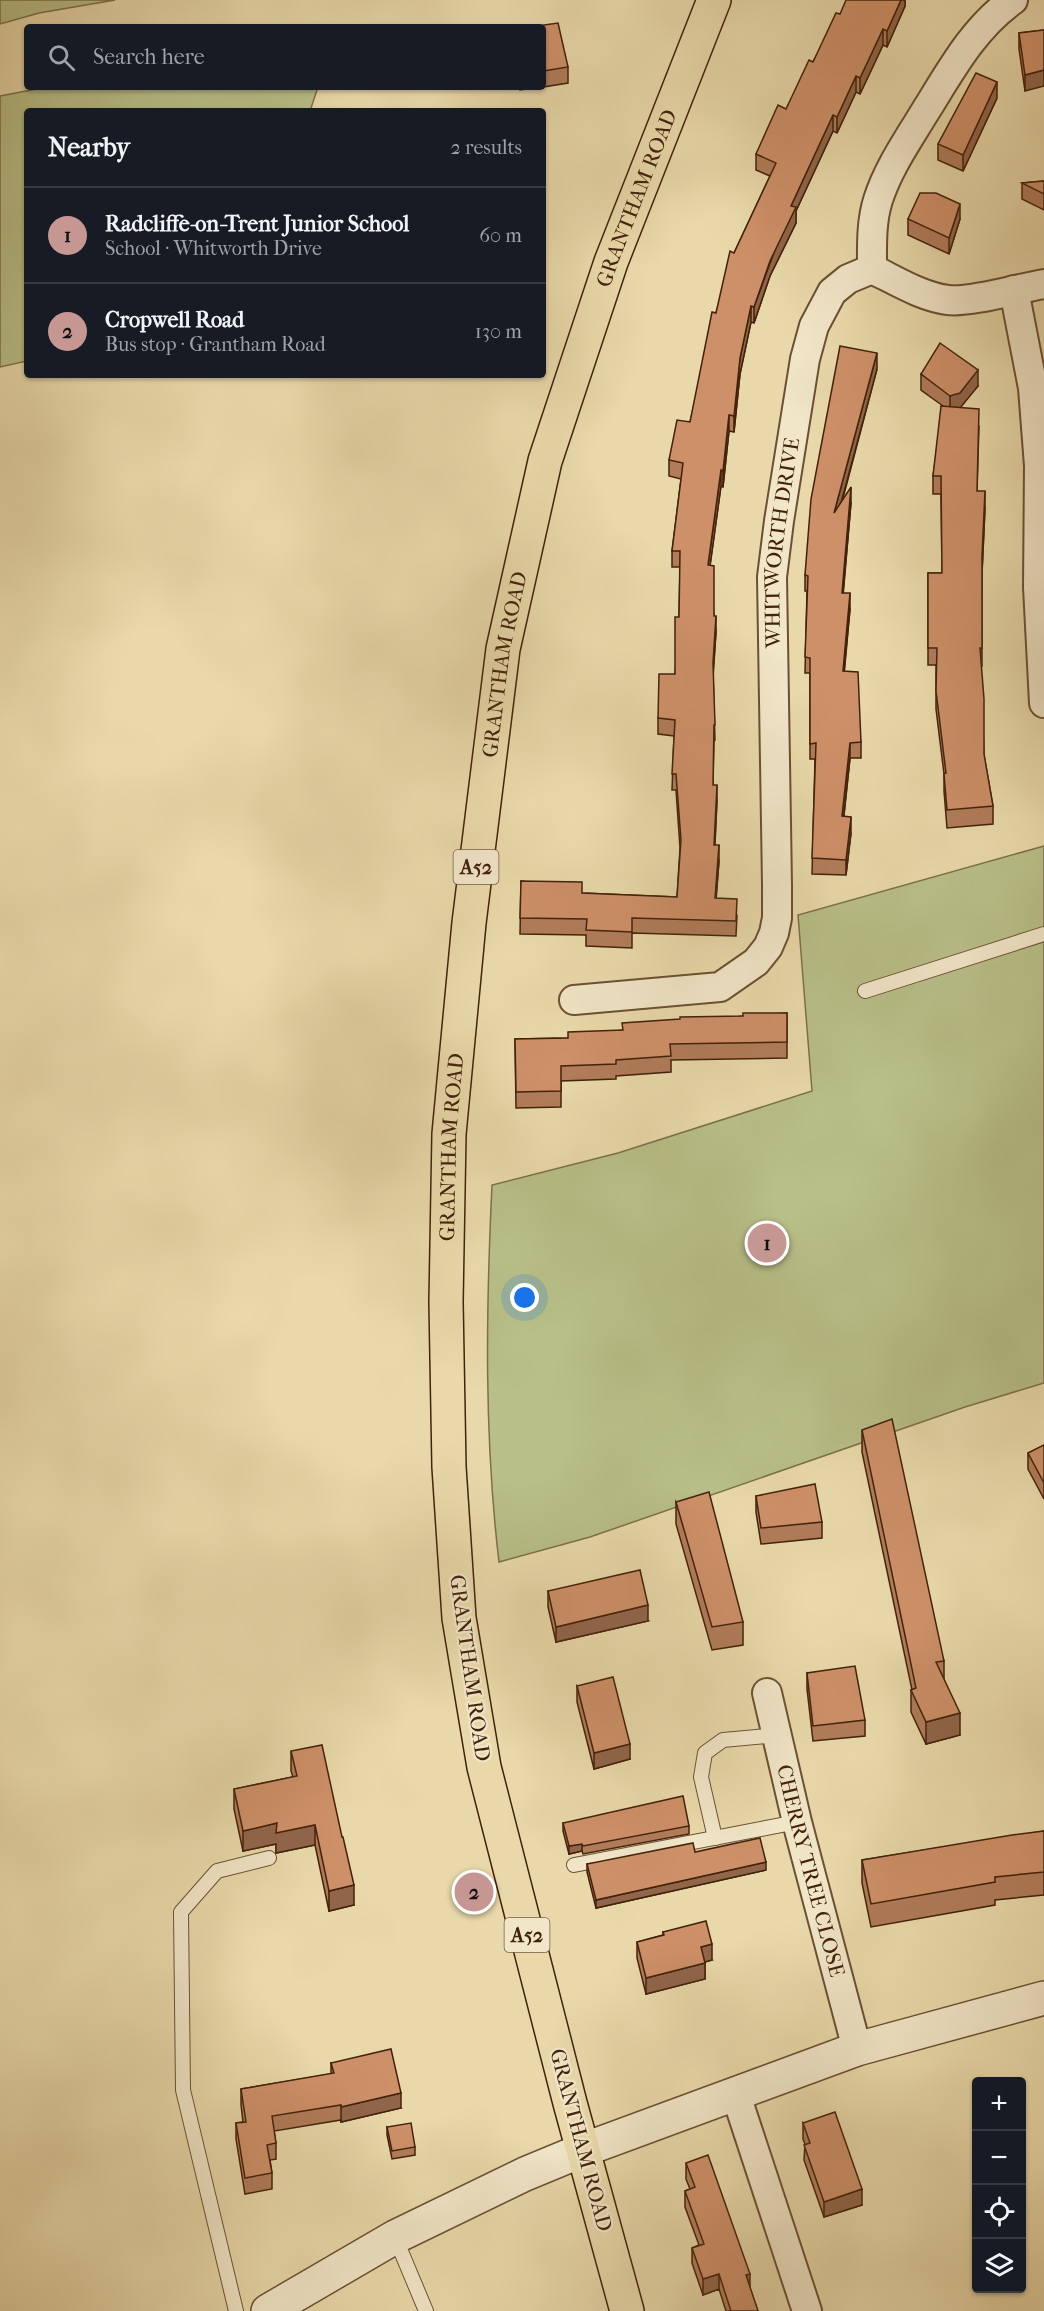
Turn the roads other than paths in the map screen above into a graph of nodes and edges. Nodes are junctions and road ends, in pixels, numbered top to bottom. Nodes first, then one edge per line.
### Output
1 (714, 0) edge
2 (1013, 0) edge
3 (872, 268) junction
4 (1044, 284) edge
5 (1014, 290) junction
6 (1044, 703) edge
7 (1044, 934) edge
8 (865, 991) dead end
9 (573, 1000) dead end
10 (767, 1693) dead end
11 (778, 1736) junction
12 (797, 1822) junction
13 (715, 1838) junction
14 (269, 1858) dead end
15 (574, 1865) dead end
16 (1044, 1998) edge
17 (857, 2049) junction
18 (735, 2092) junction
19 (583, 2150) junction
20 (395, 2237) junction
21 (236, 2311) edge
22 (268, 2311) edge
23 (426, 2311) edge
24 (627, 2311) edge
25 (807, 2311) edge

1 - 19 highway, GRANTHAM ROAD / A52
2 - 3 street
3 - 5 street
3 - 9 street, WHITWORTH DRIVE
4 - 5 street
5 - 6 street
7 - 8 lane
10 - 11 street, CHERRY TREE CLOSE
11 - 12 street, CHERRY TREE CLOSE
11 - 13 lane
12 - 13 lane
12 - 17 street, CHERRY TREE CLOSE
13 - 15 lane
14 - 21 lane
16 - 17 street
17 - 18 street
18 - 19 street
18 - 25 street
19 - 20 street
19 - 24 highway, GRANTHAM ROAD / A52
20 - 22 street
20 - 23 lane

